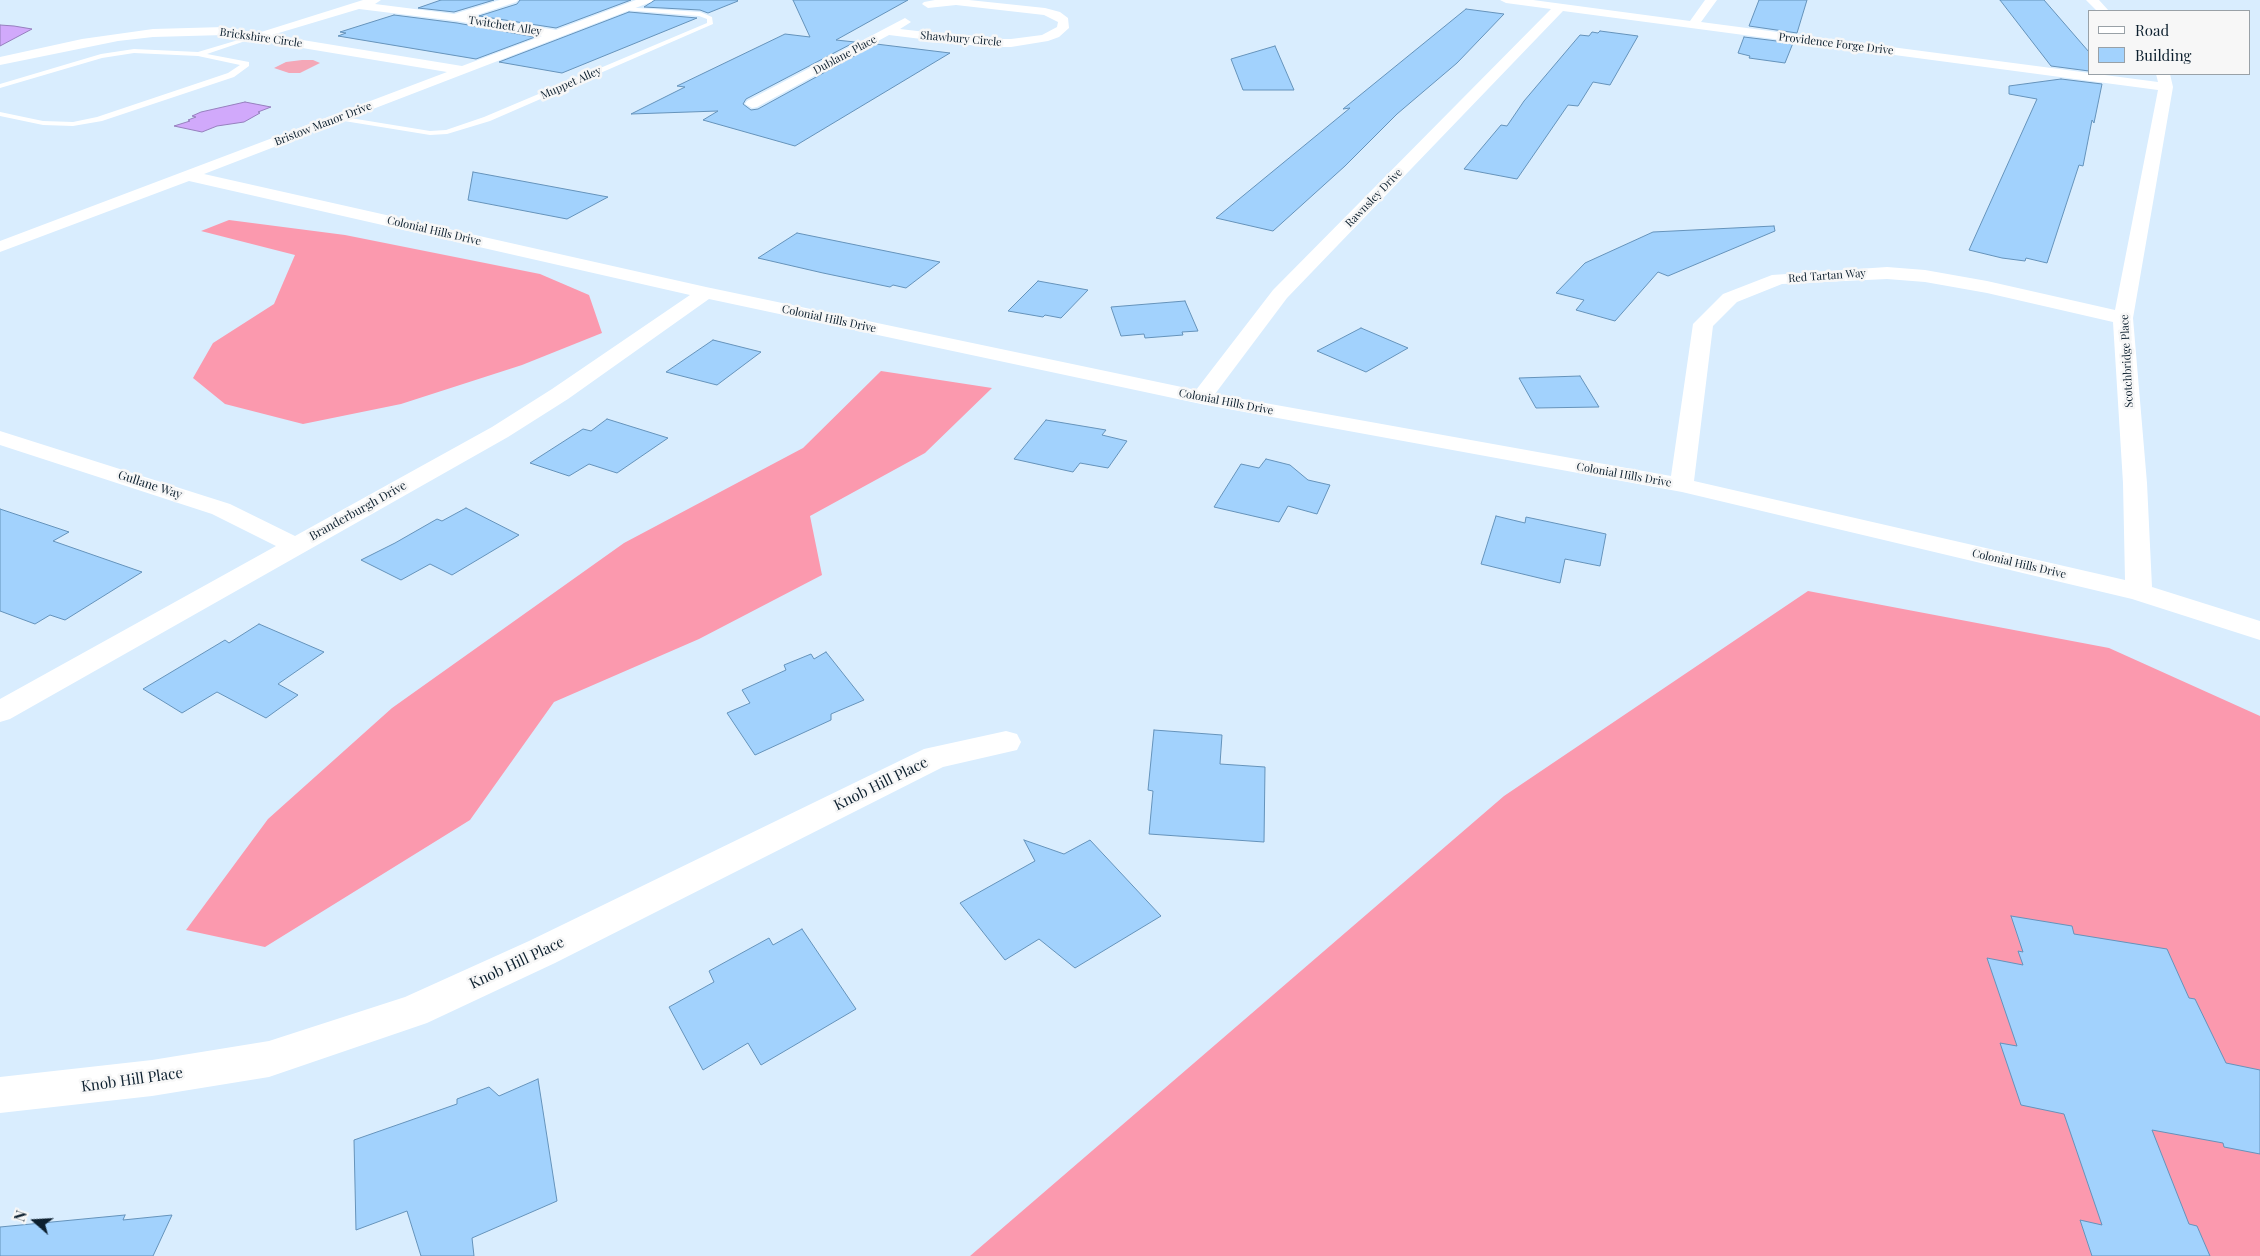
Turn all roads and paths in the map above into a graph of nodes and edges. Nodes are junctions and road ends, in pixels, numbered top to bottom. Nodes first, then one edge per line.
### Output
1 (375, 0) edge
2 (512, 0) edge
3 (647, 0) edge
4 (1506, 0) edge
5 (1711, 0) edge
6 (2092, 0) edge
7 (359, 5) junction
8 (624, 8) junction
9 (922, 8) edge
10 (1559, 8) junction
11 (2102, 10) edge
12 (455, 18) junction
13 (1692, 26) junction
14 (890, 32) junction
15 (556, 34) junction
16 (257, 36) junction
17 (198, 54) junction
18 (0, 61) edge
19 (463, 70) junction
20 (2088, 71) edge
21 (2120, 75) edge
22 (2164, 80) edge
23 (0, 86) edge
24 (752, 104) dead end
25 (0, 114) edge
26 (338, 118) junction
27 (190, 176) junction
28 (0, 247) edge
29 (706, 293) junction
30 (2123, 318) junction
31 (1201, 398) junction
32 (0, 438) edge
33 (1682, 485) junction
34 (295, 546) junction
35 (2138, 592) junction
36 (2260, 631) edge
37 (0, 712) edge
38 (1006, 742) dead end
39 (0, 1094) edge

1 - 7 street
2 - 12 street, Twitchett Alley
3 - 8 street, Bristow Manor Drive
4 - 10 street, Providence Forge Drive
5 - 13 street
6 - 11 street
7 - 12 street, Twitchett Alley
7 - 16 street
8 - 15 street, Bristow Manor Drive
8 - 26 lane, Muppet Alley
9 - 14 street, Dublane Place
9 - 14 street, Shawbury Circle
10 - 13 street, Providence Forge Drive
10 - 31 street, Rawnsley Drive
12 - 15 street, Twitchett Alley
13 - 20 street, Providence Forge Drive
14 - 24 street, Dublane Place
15 - 19 street, Bristow Manor Drive
16 - 17 lane
16 - 18 street, Brickshire Circle
16 - 19 street, Brickshire Circle
17 - 23 lane
17 - 25 lane
19 - 26 street, Bristow Manor Drive
21 - 22 street, Providence Forge Drive
22 - 30 street, Scotchbridge Place
26 - 27 street, Bristow Manor Drive
27 - 28 street, Bristow Manor Drive
27 - 29 street, Colonial Hills Drive
29 - 31 street, Colonial Hills Drive
29 - 34 street, Branderburgh Drive
30 - 33 street, Red Tartan Way
30 - 35 street, Scotchbridge Place
31 - 33 street, Colonial Hills Drive
32 - 34 street, Gullane Way
33 - 35 street, Colonial Hills Drive
34 - 37 street, Branderburgh Drive
35 - 36 street, Colonial Hills Drive
38 - 39 street, Knob Hill Place

